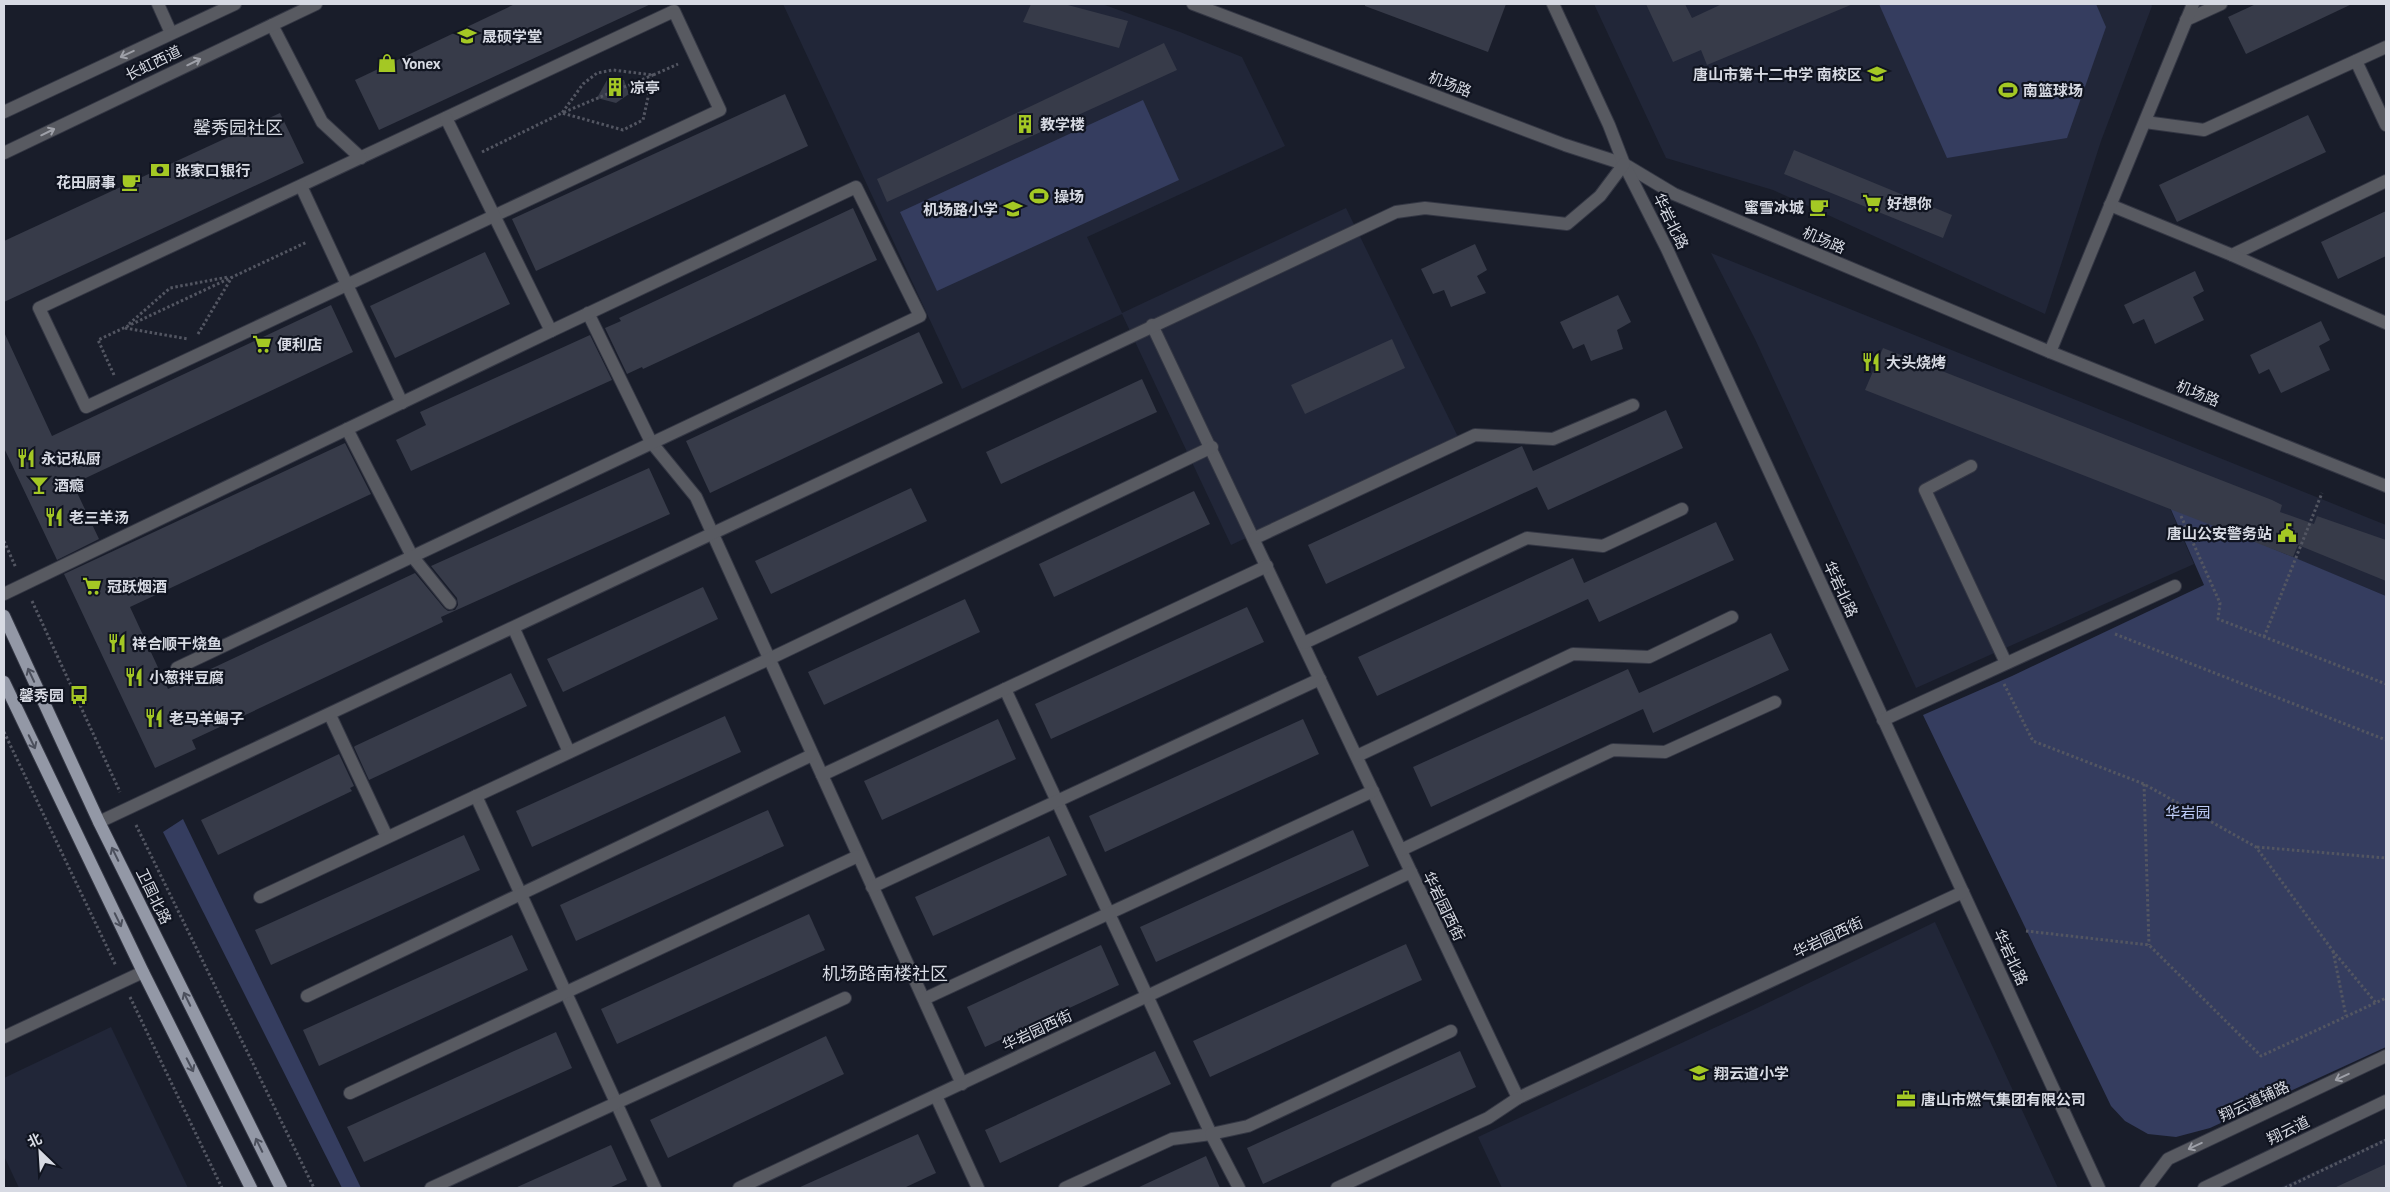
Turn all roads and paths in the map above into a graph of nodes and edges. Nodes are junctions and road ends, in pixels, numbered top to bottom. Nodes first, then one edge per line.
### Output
1 (158, 4) edge
2 (234, 4) edge
3 (316, 4) edge
4 (1196, 4) edge
5 (1554, 4) edge
6 (2193, 4) edge
7 (2221, 4) edge
8 (2186, 20) junction
9 (272, 25) junction
10 (171, 33) junction
11 (2386, 47) edge
12 (695, 56) junction
13 (2356, 61) junction
14 (653, 75) junction
15 (4, 112) edge
16 (562, 113) junction
17 (446, 118) junction
18 (2145, 122) junction
19 (2386, 125) edge
20 (4, 153) edge
21 (361, 158) junction
22 (466, 160) junction
23 (1624, 164) junction
24 (2386, 181) edge
25 (301, 186) junction
26 (2110, 205) junction
27 (494, 216) junction
28 (324, 235) junction
29 (2232, 255) junction
30 (233, 276) junction
31 (347, 285) junction
32 (588, 313) junction
33 (2386, 322) edge
34 (1152, 324) junction
35 (125, 328) junction
36 (551, 331) junction
37 (2050, 352) junction
38 (121, 391) junction
39 (402, 403) junction
40 (1633, 405) dead end
41 (347, 429) junction
42 (651, 442) junction
43 (1212, 447) junction
44 (1971, 466) dead end
45 (2386, 486) edge
46 (2322, 493) dead end
47 (1682, 509) dead end
48 (2180, 516) dead end
49 (711, 533) junction
50 (1254, 538) junction
51 (4, 541) edge
52 (412, 556) junction
53 (1268, 566) junction
54 (24, 584) junction
55 (2175, 586) dead end
56 (4, 594) edge
57 (450, 603) dead end
58 (4, 616) edge
59 (1732, 617) dead end
60 (2091, 624) junction
61 (514, 629) junction
62 (2264, 637) junction
63 (1304, 643) junction
64 (769, 659) junction
65 (2000, 666) junction
66 (177, 668) dead end
67 (1320, 679) junction
68 (4, 682) edge
69 (2386, 684) edge
70 (1005, 689) junction
71 (1775, 702) dead end
72 (330, 715) junction
73 (1883, 720) junction
74 (4, 732) edge
75 (2386, 740) edge
76 (569, 752) junction
77 (812, 755) junction
78 (1357, 756) junction
79 (822, 775) junction
80 (2144, 784) junction
81 (1373, 791) junction
82 (476, 796) junction
83 (1057, 801) junction
84 (128, 809) junction
85 (100, 822) junction
86 (387, 837) junction
87 (2256, 847) junction
88 (1401, 850) junction
89 (858, 856) junction
90 (2386, 858) edge
91 (1411, 872) junction
92 (872, 886) junction
93 (1963, 892) junction
94 (260, 897) dead end
95 (1109, 914) junction
96 (2026, 932) dead end
97 (2149, 945) junction
98 (2333, 951) junction
99 (143, 972) junction
100 (123, 981) junction
101 (307, 996) dead end
102 (1148, 996) junction
103 (845, 998) dead end
104 (2386, 998) edge
105 (924, 1000) junction
106 (2376, 1003) junction
107 (2346, 1016) junction
108 (1451, 1031) dead end
109 (4, 1037) edge
110 (2386, 1056) edge
111 (962, 1084) junction
112 (350, 1093) dead end
113 (936, 1096) junction
114 (1518, 1098) junction
115 (2386, 1100) edge
116 (616, 1103) junction
117 (1211, 1134) junction
118 (2386, 1140) edge
119 (222, 1188) edge
120 (251, 1188) edge
121 (281, 1188) edge
122 (314, 1188) edge
123 (431, 1188) edge
124 (656, 1188) edge
125 (739, 1188) edge
126 (978, 1188) edge
127 (1065, 1188) edge
128 (1238, 1188) edge
129 (1336, 1188) edge
130 (2100, 1188) edge
131 (2146, 1188) edge
132 (2204, 1188) edge
133 (2285, 1188) edge

1 - 10 street
2 - 10 street, 长虹西道
3 - 9 street, 长虹西道
4 - 23 street, 机场路
5 - 23 street, 华岩北路
6 - 8 street
7 - 8 street
8 - 18 street
20 -> 9 street, 长虹西道
9 - 21 street
10 -> 15 street, 长虹西道
11 - 13 street
12 - 14 path
12 - 17 street
12 - 27 street
13 - 18 street
13 - 19 street
14 - 16 path
14 - 16 path
14 - 16 path
16 - 22 path
17 - 21 street
17 - 22 street
18 - 26 street
21 - 25 street
22 - 27 street
23 - 34 street
23 - 37 street, 机场路
23 - 73 street, 华岩北路
24 - 29 street
25 - 28 street
25 - 38 street
26 - 29 street
26 - 37 street
27 - 31 street
27 - 36 street
28 - 30 path
28 - 31 street
29 - 33 street
30 - 35 path
30 - 35 path
30 - 35 path
31 - 38 street
31 - 39 street
32 - 36 street
32 - 42 street
32 - 42 street
34 - 43 street
34 - 49 street
35 - 38 path
36 - 39 street
37 - 45 street, 机场路
39 - 41 street
40 - 50 street
41 - 52 street
41 - 54 street
42 - 49 street
42 - 52 street
43 - 50 street
43 - 64 street
44 - 65 street
46 - 62 path
47 - 63 street
48 - 62 path
49 - 61 street
49 - 64 street
50 - 53 street
51 - 54 path
52 - 57 street
52 - 66 street
53 - 63 street
53 - 70 street
54 - 56 street
54 - 84 path
55 - 60 street
85 -> 58 main road, 卫国北路
59 - 78 street
60 - 65 street
60 - 75 path
61 - 72 street
61 - 76 street
62 - 69 path
63 - 67 street
64 - 76 street
64 - 77 street
65 - 73 street
65 - 80 path
67 - 78 street
67 - 83 street
68 -> 99 main road
70 - 79 street
70 - 83 street
71 - 88 street
72 - 84 street
72 - 86 street
73 - 93 street, 华岩北路
74 - 100 path
76 - 82 street
77 - 79 street
77 - 101 street
78 - 81 street
79 - 89 street
80 - 87 path
80 - 97 path
81 - 88 street
81 - 95 street
82 - 86 street
82 - 116 street
83 - 92 street
83 - 95 street
84 - 85 street
84 - 122 path
121 -> 85 main road, 卫国北路
86 - 94 street
87 - 90 path
87 - 98 path
88 - 91 street
89 - 92 street
89 - 112 street
91 - 102 street, 华岩园西街
91 - 114 street, 华岩园西街
92 - 105 street
93 - 114 street, 华岩园西街
93 - 130 street, 华岩北路
95 - 102 street
95 - 105 street
96 - 97 path
97 - 107 path
98 - 106 path
98 - 107 path
99 - 100 street
99 -> 120 main road
100 - 109 street
100 - 119 path
102 - 111 street, 华岩园西街
102 - 117 street
103 - 116 street
104 - 106 path
105 - 111 street
106 - 107 path
108 - 117 street
110 -> 131 street, 翔云道辅路
111 - 113 street, 华岩园西街
113 - 125 street, 华岩园西街
113 - 126 street
114 - 129 street
115 - 132 street, 翔云道
116 - 123 street
116 - 124 street
117 - 127 street
117 - 128 street
118 - 133 path

